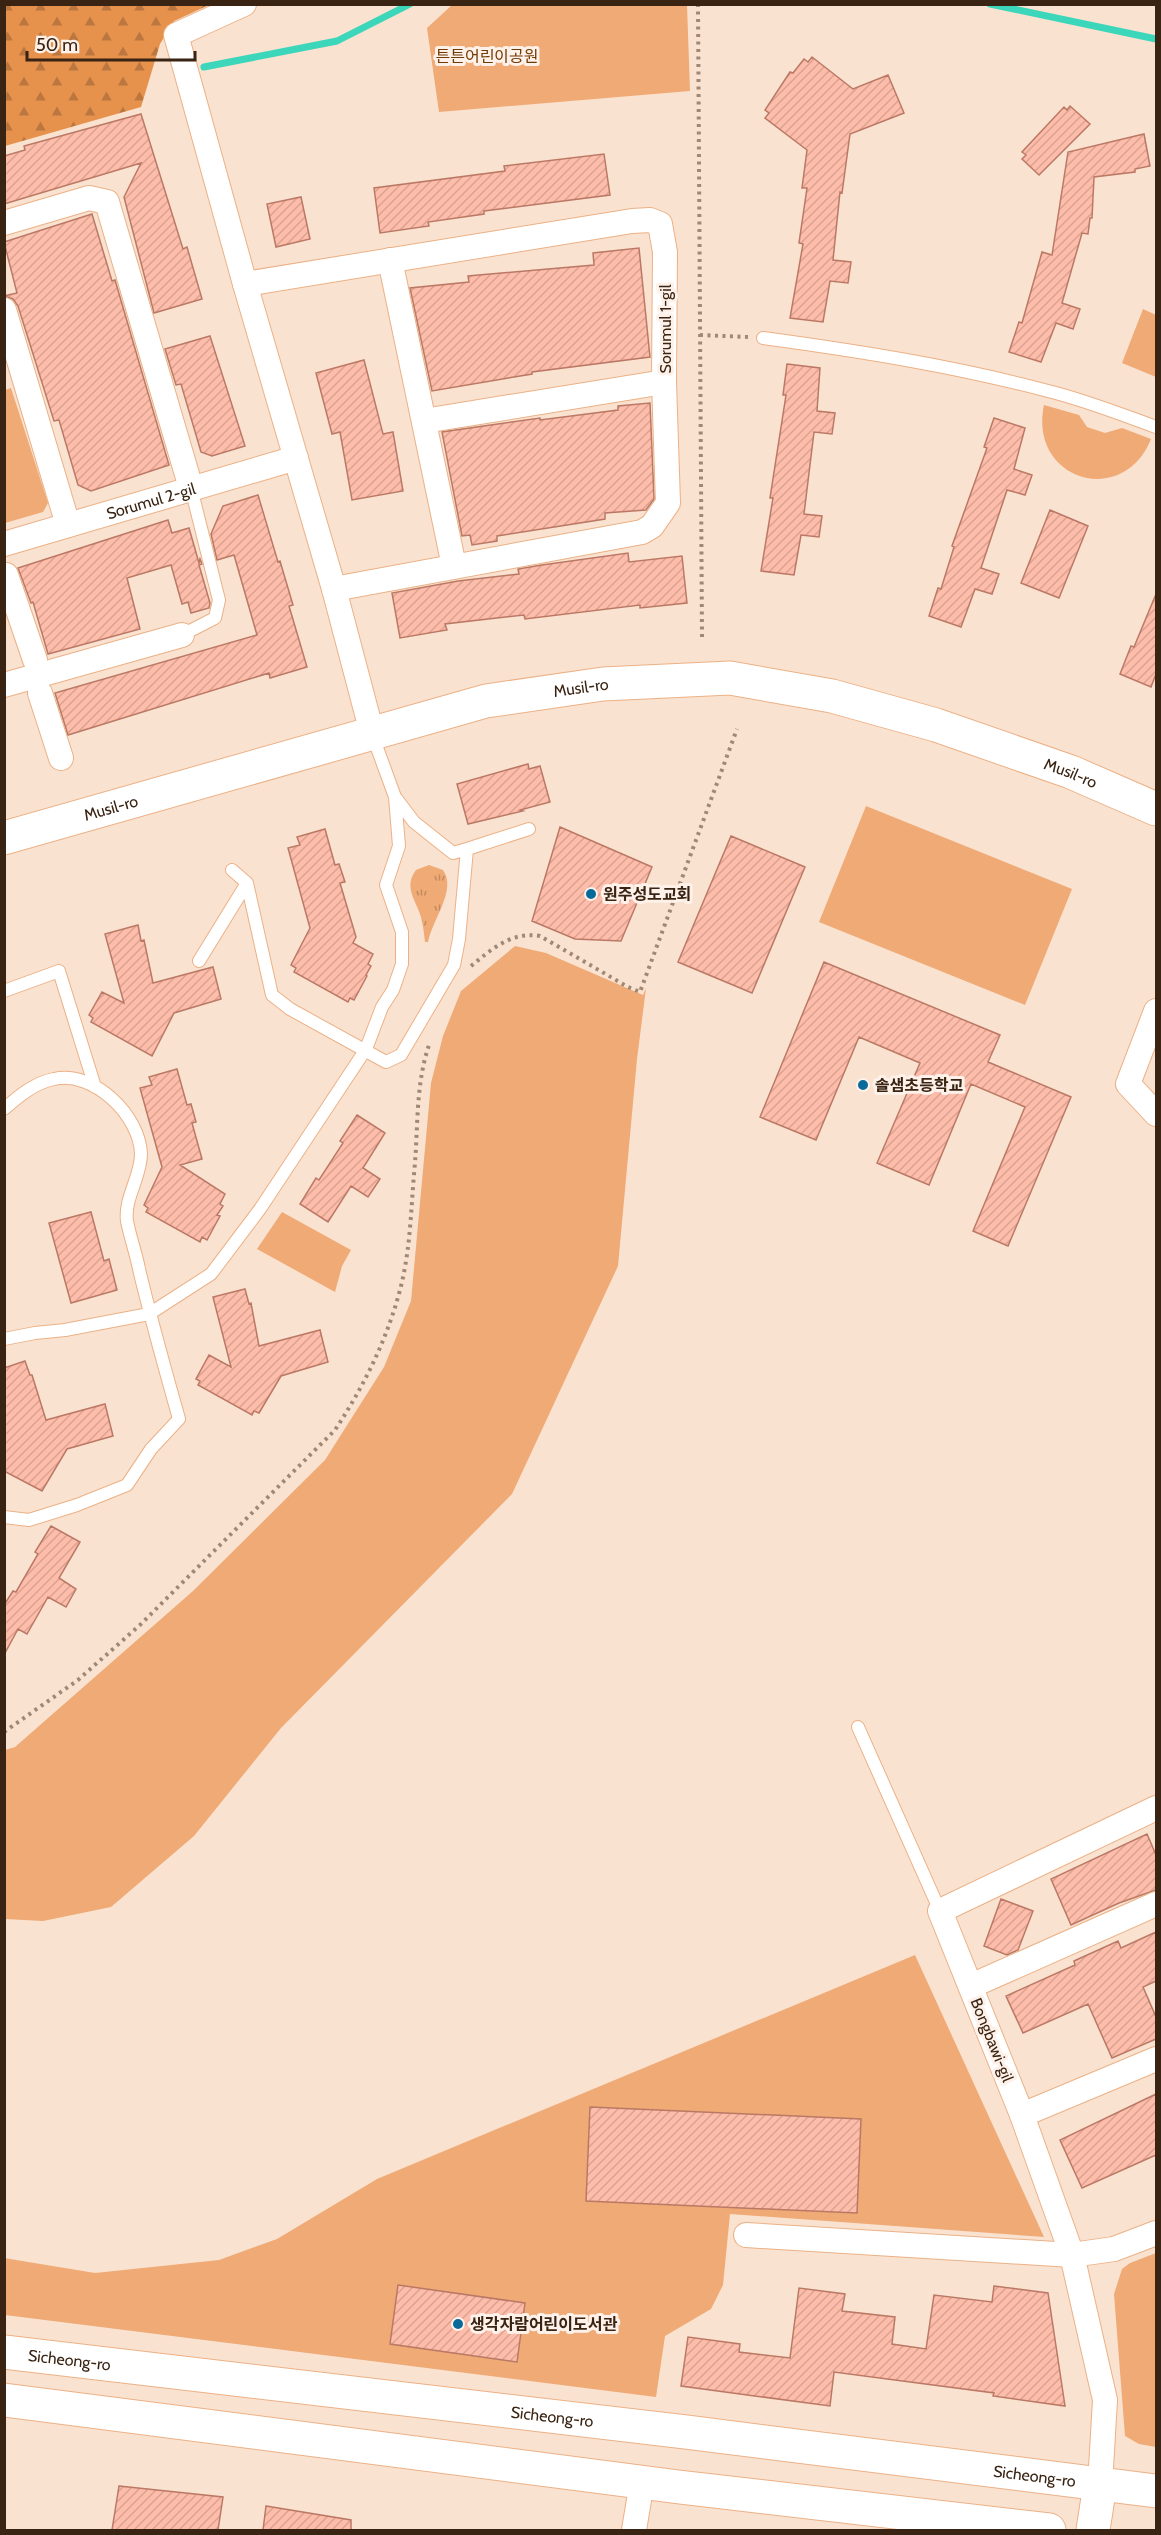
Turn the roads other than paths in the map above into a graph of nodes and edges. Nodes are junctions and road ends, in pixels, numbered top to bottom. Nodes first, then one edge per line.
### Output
1 (244, 4) edge
2 (4, 223) edge
3 (390, 260) junction
4 (244, 284) junction
5 (4, 310) edge
6 (763, 338) road end
7 (664, 382) junction
8 (424, 421) junction
9 (1156, 427) edge
10 (296, 458) junction
11 (191, 488) junction
12 (68, 525) junction
13 (4, 544) edge
14 (454, 566) junction
15 (6, 575) dead end
16 (334, 589) junction
17 (182, 635) joint
18 (35, 660) dead end
19 (4, 685) edge
20 (40, 693) dead end
21 (372, 733) junction
22 (61, 758) dead end
23 (395, 797) junction
24 (1156, 809) edge
25 (529, 829) dead end
26 (4, 838) edge
27 (467, 849) junction
28 (232, 870) dead end
29 (247, 882) junction
30 (200, 961) dead end
31 (4, 990) edge
32 (1156, 1011) edge
33 (366, 1049) junction
34 (95, 1087) junction
35 (4, 1109) edge
36 (1156, 1114) edge
37 (149, 1314) junction
38 (4, 1339) edge
39 (4, 1517) edge
40 (858, 1727) dead end
41 (1156, 1808) edge
42 (1156, 1904) edge
43 (939, 1911) junction
44 (971, 1986) junction
45 (1156, 2059) edge
46 (1022, 2115) junction
47 (1156, 2233) edge
48 (746, 2235) dead end
49 (1072, 2255) junction
50 (4, 2352) edge
51 (4, 2400) edge
52 (642, 2482) junction
53 (1100, 2485) junction
54 (1156, 2491) edge
55 (634, 2530) edge
56 (1049, 2530) edge
57 (1093, 2530) edge

1 - 4 street
2 - 11 street
3 - 4 street, Sorumul 1-gil
3 - 7 street, Sorumul 1-gil
3 - 8 street
4 - 10 street
5 - 12 street
6 - 9 lane
7 - 8 street
7 - 14 street, Sorumul 1-gil
8 - 14 street
10 - 11 street, Sorumul 2-gil
10 - 16 street
11 - 12 street, Sorumul 2-gil
11 - 17 lane
12 - 13 street, Sorumul 2-gil
14 - 16 street, Sorumul 1-gil
15 - 18 street
16 - 21 street
17 - 19 street
20 - 22 street
21 - 23 lane
21 - 24 street, Musil-ro
21 - 26 street, Musil-ro
23 - 27 lane
23 - 33 lane
25 - 27 lane
27 - 33 lane
28 - 29 lane
29 - 30 lane
29 - 33 lane
31 - 34 lane
32 - 36 street
33 - 37 lane
34 - 35 lane
34 - 37 lane
37 - 38 lane
37 - 39 lane
40 - 43 lane
41 - 43 street
42 - 44 street, Bongbawi-gil
43 - 44 street
44 - 46 street, Bongbawi-gil
45 - 46 street
46 - 49 street, Bongbawi-gil
47 - 49 street
48 - 49 street
49 - 53 street, Sicheong-ro
50 - 53 street, Sicheong-ro
51 - 52 street
52 - 55 street
52 - 56 street
53 - 54 street, Sicheong-ro
53 - 57 street

